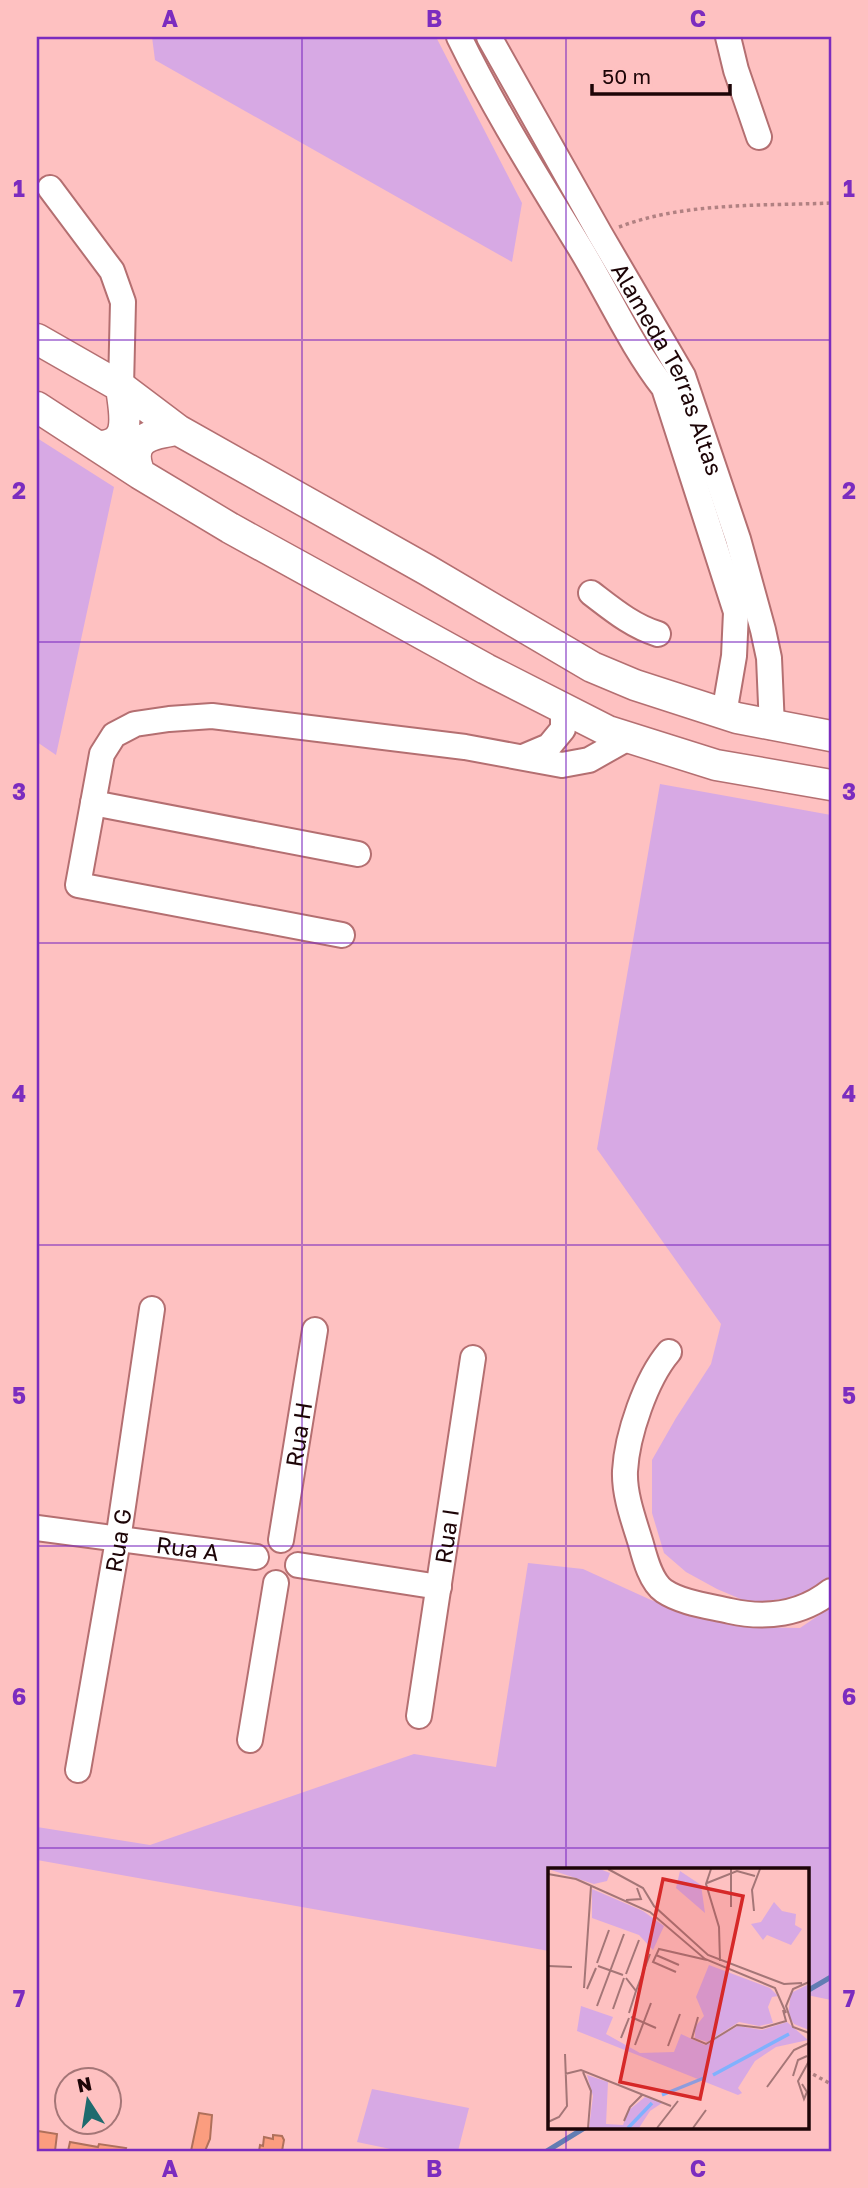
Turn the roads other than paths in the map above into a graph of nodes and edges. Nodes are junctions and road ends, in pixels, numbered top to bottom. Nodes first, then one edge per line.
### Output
1 (459, 37) edge
2 (489, 37) edge
3 (728, 37) edge
4 (759, 137) dead end
5 (50, 188) dead end
6 (37, 339) edge
7 (121, 387) junction
8 (37, 407) edge
9 (178, 430) junction
10 (97, 446) junction
11 (140, 474) junction
12 (591, 593) dead end
13 (736, 612) junction
14 (763, 630) junction
15 (657, 634) dead end
16 (563, 709) junction
17 (724, 714) junction
18 (772, 726) junction
19 (831, 736) edge
20 (628, 738) junction
21 (523, 757) junction
22 (831, 785) edge
23 (93, 803) junction
24 (358, 854) dead end
25 (342, 935) dead end
26 (152, 1309) dead end
27 (315, 1330) dead end
28 (669, 1352) dead end
29 (473, 1358) dead end
30 (37, 1528) edge
31 (118, 1540) junction
32 (281, 1540) junction
33 (256, 1556) junction
34 (298, 1565) junction
35 (276, 1583) junction
36 (439, 1587) junction
37 (831, 1591) edge
38 (419, 1716) dead end
39 (250, 1740) dead end
40 (78, 1770) dead end

1 - 13 street, Alameda Terras Altas
2 - 14 street, Alameda Terras Altas
3 - 4 street
5 - 7 street
6 - 7 main road
7 - 9 main road
7 - 10 main road
8 - 10 main road
9 - 11 main road
9 - 17 main road
10 - 11 main road
11 - 16 main road
12 - 15 street
13 - 14 street
13 - 17 street, Alameda Terras Altas
14 - 18 street, Alameda Terras Altas
16 - 20 main road
16 - 21 street
17 - 18 main road
18 - 19 main road
20 - 21 street
20 - 22 main road
21 - 23 street
23 - 24 street
23 - 25 street
26 - 31 street, Rua G
27 - 32 street, Rua H
28 - 37 street
29 - 36 street, Rua I
30 - 31 street, Rua A
31 - 33 street, Rua A
31 - 40 street, Rua G
32 - 33 street
32 - 34 street
33 - 35 street
34 - 35 street
34 - 36 street
35 - 39 street
36 - 38 street, Rua I

